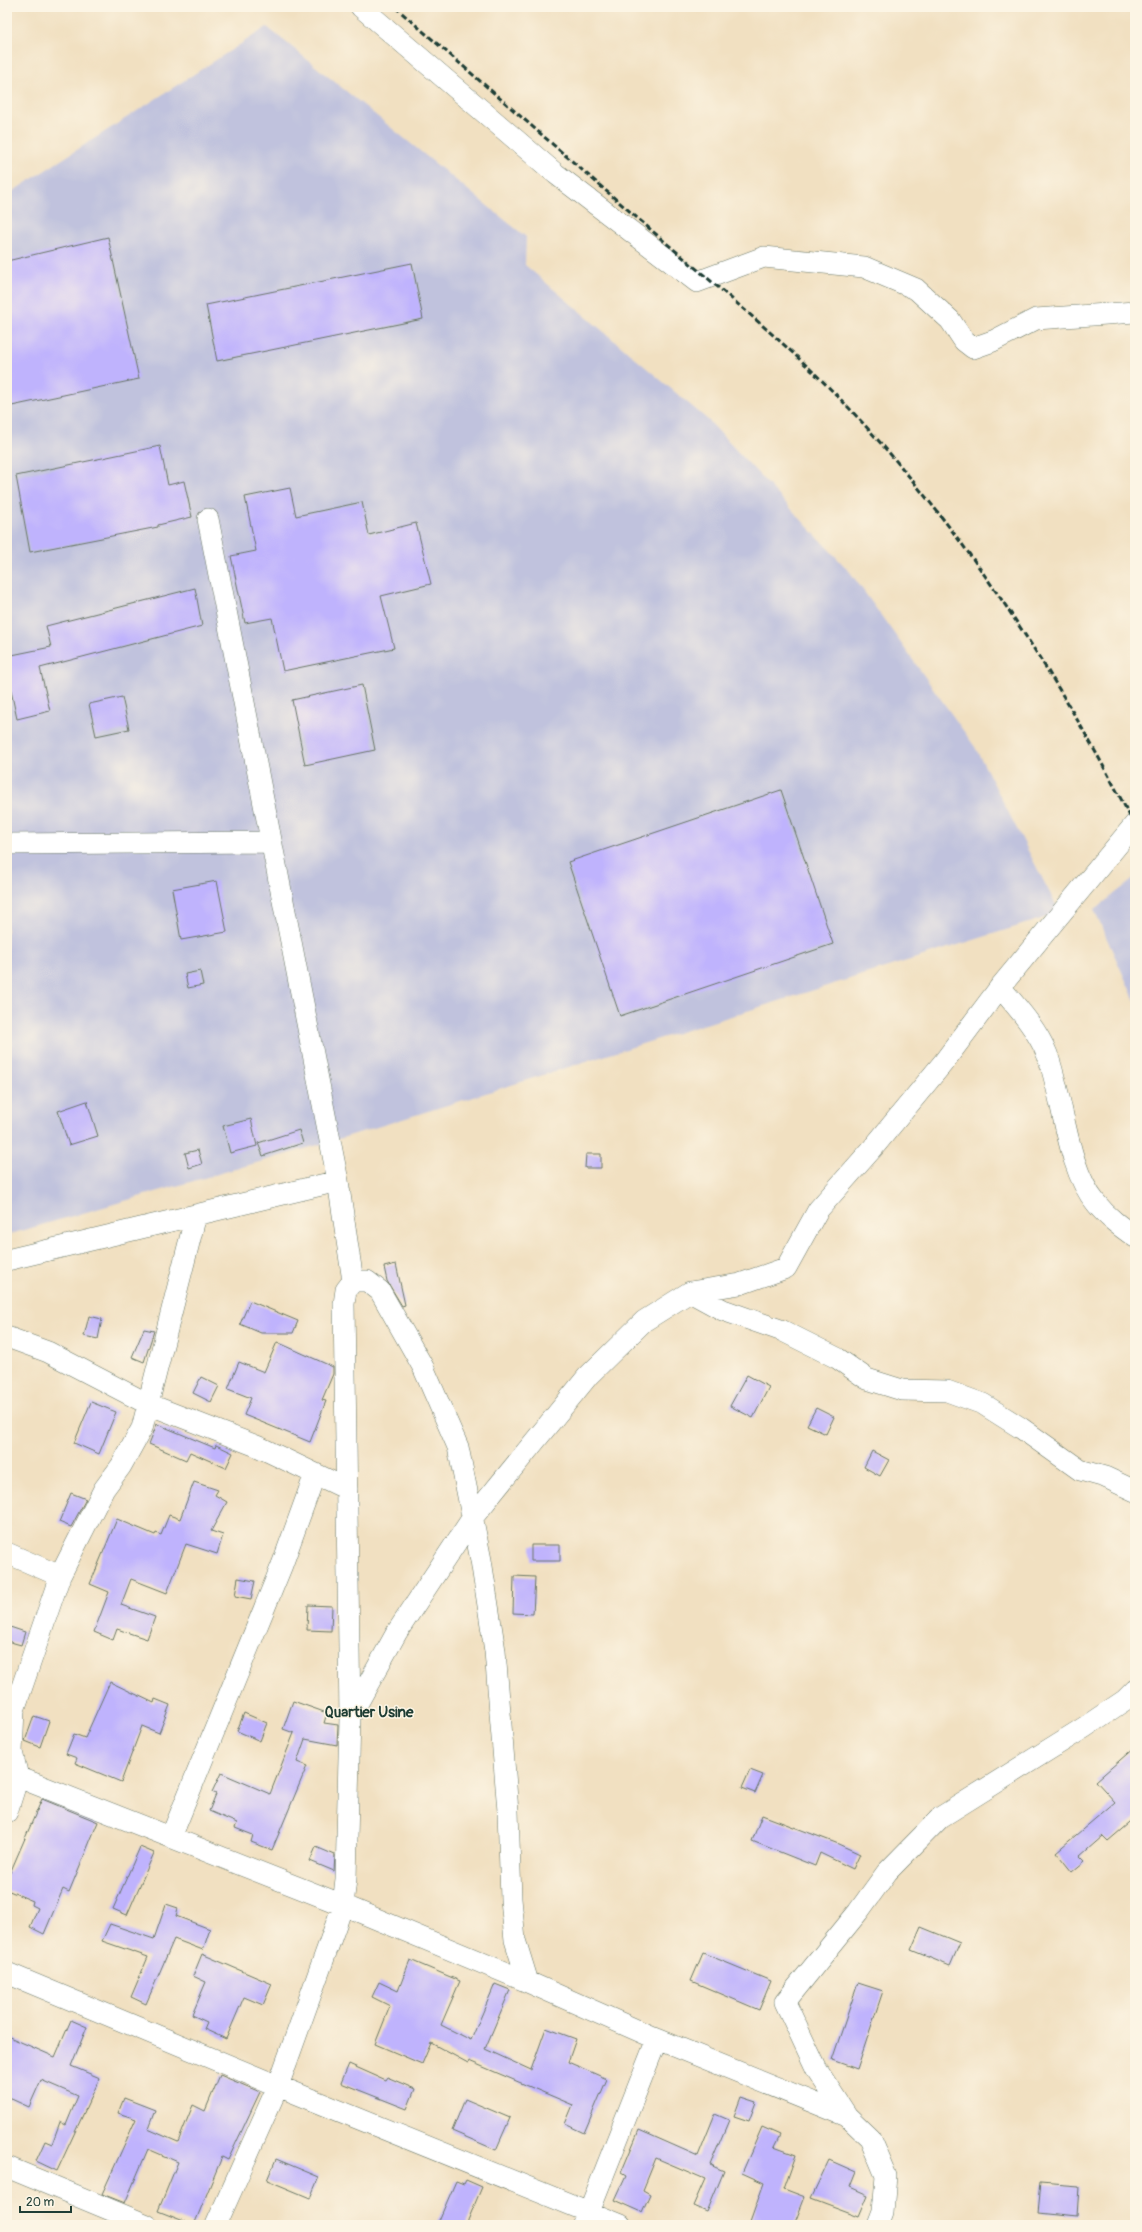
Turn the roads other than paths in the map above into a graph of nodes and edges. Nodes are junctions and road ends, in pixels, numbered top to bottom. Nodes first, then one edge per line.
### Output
1 (361, 7) edge
2 (1135, 312) edge
3 (208, 519) dead end
4 (1135, 824) edge
5 (271, 842) junction
6 (7, 844) edge
7 (1000, 987) junction
8 (338, 1181) junction
9 (196, 1215) junction
10 (1135, 1237) edge
11 (7, 1260) edge
12 (353, 1281) junction
13 (690, 1292) junction
14 (7, 1337) edge
15 (148, 1404) junction
16 (315, 1474) junction
17 (347, 1489) junction
18 (1135, 1491) edge
19 (473, 1517) junction
20 (7, 1553) edge
21 (60, 1576) junction
22 (1135, 1690) edge
23 (350, 1717) junction
24 (18, 1777) junction
25 (7, 1812) edge
26 (171, 1837) junction
27 (343, 1905) junction
28 (7, 1973) edge
29 (528, 1982) junction
30 (657, 2039) junction
31 (278, 2086) junction
32 (847, 2116) junction
33 (7, 2167) edge
34 (587, 2218) edge
35 (148, 2225) edge
36 (216, 2225) edge
37 (621, 2225) edge
38 (878, 2225) edge

1 - 2 street
3 - 5 street
4 - 7 street
5 - 6 street
5 - 8 street
7 - 10 street
7 - 13 street
8 - 9 street
8 - 12 street
9 - 11 street
9 - 15 street
12 - 17 street
12 - 19 street
13 - 18 street
13 - 19 street
14 - 15 street
15 - 16 street
15 - 21 street
16 - 17 street
16 - 26 street
17 - 23 street
19 - 23 street
19 - 29 street
20 - 21 street
21 - 24 street
22 - 32 street
23 - 27 street
24 - 25 street
24 - 26 street
26 - 27 street
27 - 29 street
27 - 31 street
28 - 31 street
29 - 30 street
30 - 32 street
30 - 34 street
31 - 34 street
31 - 36 street
32 - 38 street
33 - 35 street
34 - 37 street

